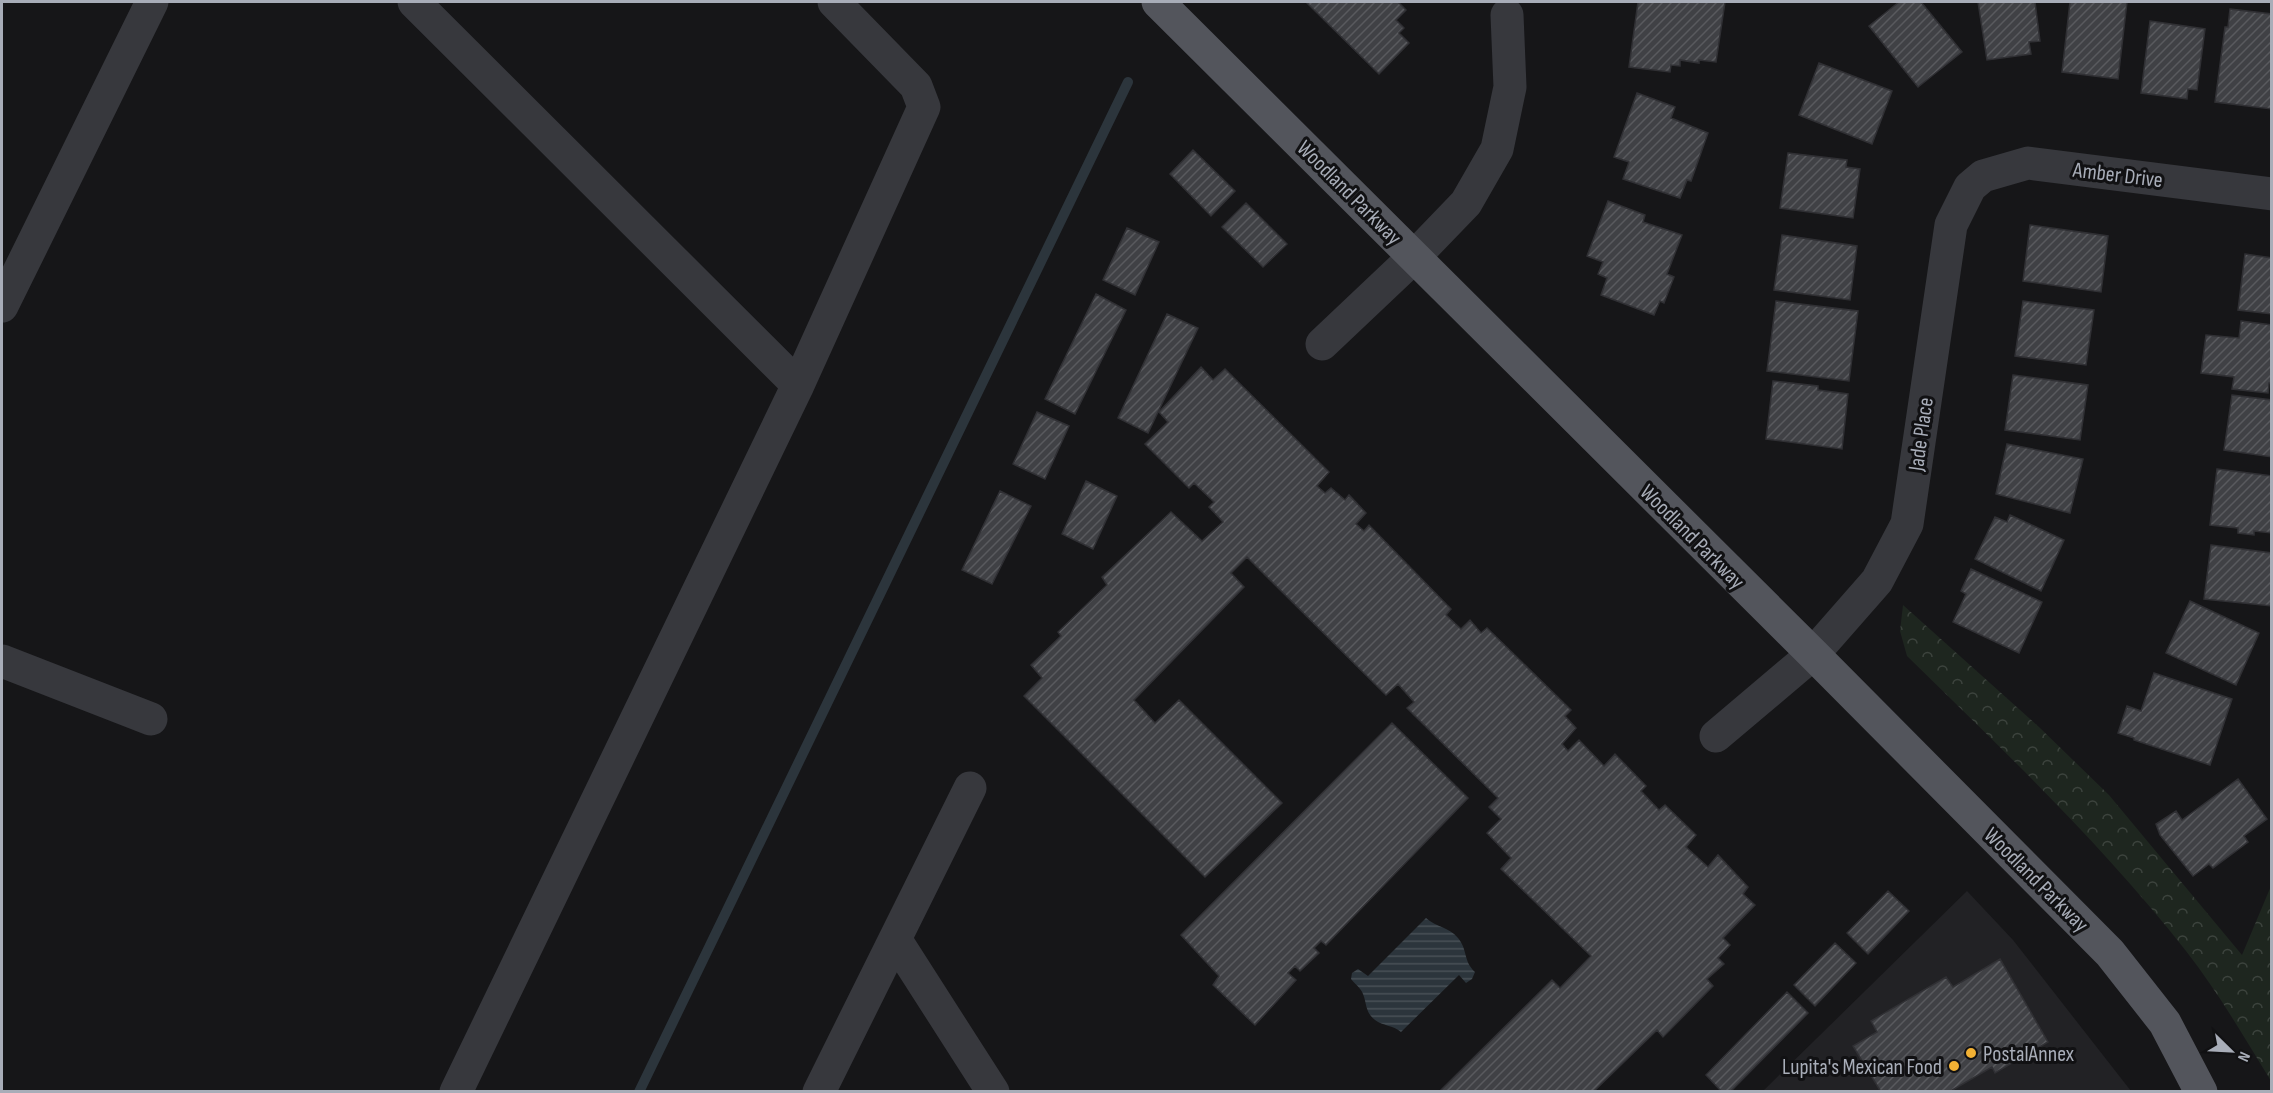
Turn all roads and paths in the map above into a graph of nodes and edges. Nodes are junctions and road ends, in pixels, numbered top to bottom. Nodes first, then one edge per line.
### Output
1 (152, 2) edge
2 (414, 2) edge
3 (834, 2) edge
4 (1158, 2) edge
5 (1507, 15) dead end
6 (1970, 188) joint
7 (2271, 194) edge
8 (1415, 256) junction
9 (2, 306) edge
10 (1322, 344) dead end
11 (798, 385) junction
12 (1813, 654) junction
13 (2, 661) edge
14 (151, 719) dead end
15 (1716, 736) dead end
16 (969, 788) dead end
17 (894, 939) junction
18 (456, 1092) edge
19 (819, 1092) edge
20 (993, 1092) edge
21 (2201, 1092) edge

1 - 9 street
2 - 11 street
3 - 11 street
4 - 8 main road, Woodland Parkway
5 - 8 street
6 - 7 street, Amber Drive
6 - 12 street, Jade Place
8 - 10 street
8 - 12 main road, Woodland Parkway
11 - 18 street
12 - 15 street, Jade Place
12 - 21 main road, Woodland Parkway
13 - 14 street
16 - 17 street
17 - 19 street
17 - 20 street

